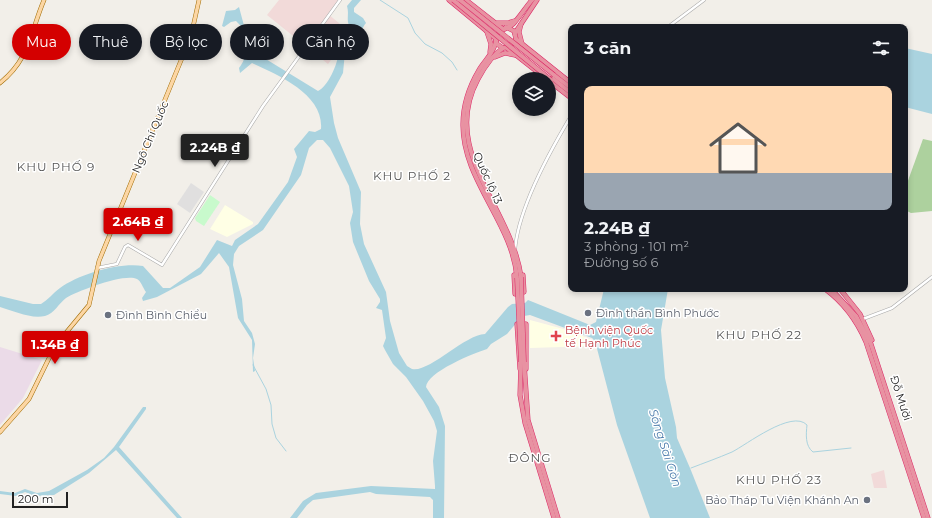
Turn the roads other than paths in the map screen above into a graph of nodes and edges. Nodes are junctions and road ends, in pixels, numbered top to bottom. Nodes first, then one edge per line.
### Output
1 (44, 0) edge
2 (199, 0) edge
3 (340, 0) edge
4 (449, 0) edge
5 (453, 0) edge
6 (461, 0) edge
7 (466, 0) edge
8 (532, 0) edge
9 (537, 0) edge
10 (704, 0) edge
11 (519, 20) junction
12 (494, 22) junction
13 (672, 24) edge
14 (503, 27) junction
15 (487, 32) junction
16 (515, 33) junction
17 (494, 38) junction
18 (517, 40) junction
19 (522, 45) junction
20 (505, 48) junction
21 (512, 51) junction
22 (495, 56) junction
23 (518, 56) junction
24 (487, 58) junction
25 (542, 72) edge
26 (543, 72) edge
27 (544, 72) edge
28 (556, 80) edge
29 (568, 81) edge
30 (556, 82) edge
31 (0, 83) edge
32 (568, 86) edge
33 (568, 92) edge
34 (568, 121) edge
35 (515, 252) junction
36 (97, 268) junction
37 (932, 277) edge
38 (828, 292) edge
39 (834, 292) edge
40 (843, 292) edge
41 (863, 319) junction
42 (875, 356) junction
43 (522, 372) junction
44 (0, 432) edge
45 (911, 472) junction
46 (554, 518) edge
47 (558, 518) edge
48 (923, 518) edge
49 (929, 518) edge

1 - 31 main road
2 - 36 main road, Ngô Chí Quốc
3 - 36 street
4 - 15 highway
5 - 26 highway, bridge
6 - 27 highway, bridge
7 - 12 highway
8 - 11 highway
9 - 11 highway
10 - 13 street
11 - 12 highway
11 - 14 highway
11 - 16 highway
11 - 19 highway
12 - 14 highway
14 - 16 highway
14 - 17 highway
15 - 17 highway
15 - 24 highway
16 - 18 highway
17 - 20 highway
17 - 24 highway, Quốc lộ 13
18 - 19 highway
18 - 20 highway
18 - 21 highway
19 - 29 highway
20 - 21 highway
20 - 22 highway, Quốc lộ 13
21 - 23 highway
22 - 23 highway
22 - 35 highway, Quốc lộ 13
23 - 25 highway
24 - 35 highway, Quốc lộ 13
28 - 32 highway
30 - 33 highway
34 - 35 street
35 - 35 highway
35 - 43 highway, Quốc lộ 13, bridge
36 - 44 main road, Ngô Chí Quốc
37 - 41 street
38 - 45 highway, Đỗ Mười
39 - 42 highway, Đỗ Mười
40 - 41 highway, Đỗ Mười
41 - 42 highway, Đỗ Mười
42 - 45 highway, Đỗ Mười
43 - 43 highway
43 - 46 highway
43 - 47 highway
45 - 48 highway, Đỗ Mười
45 - 49 highway, Đỗ Mười

